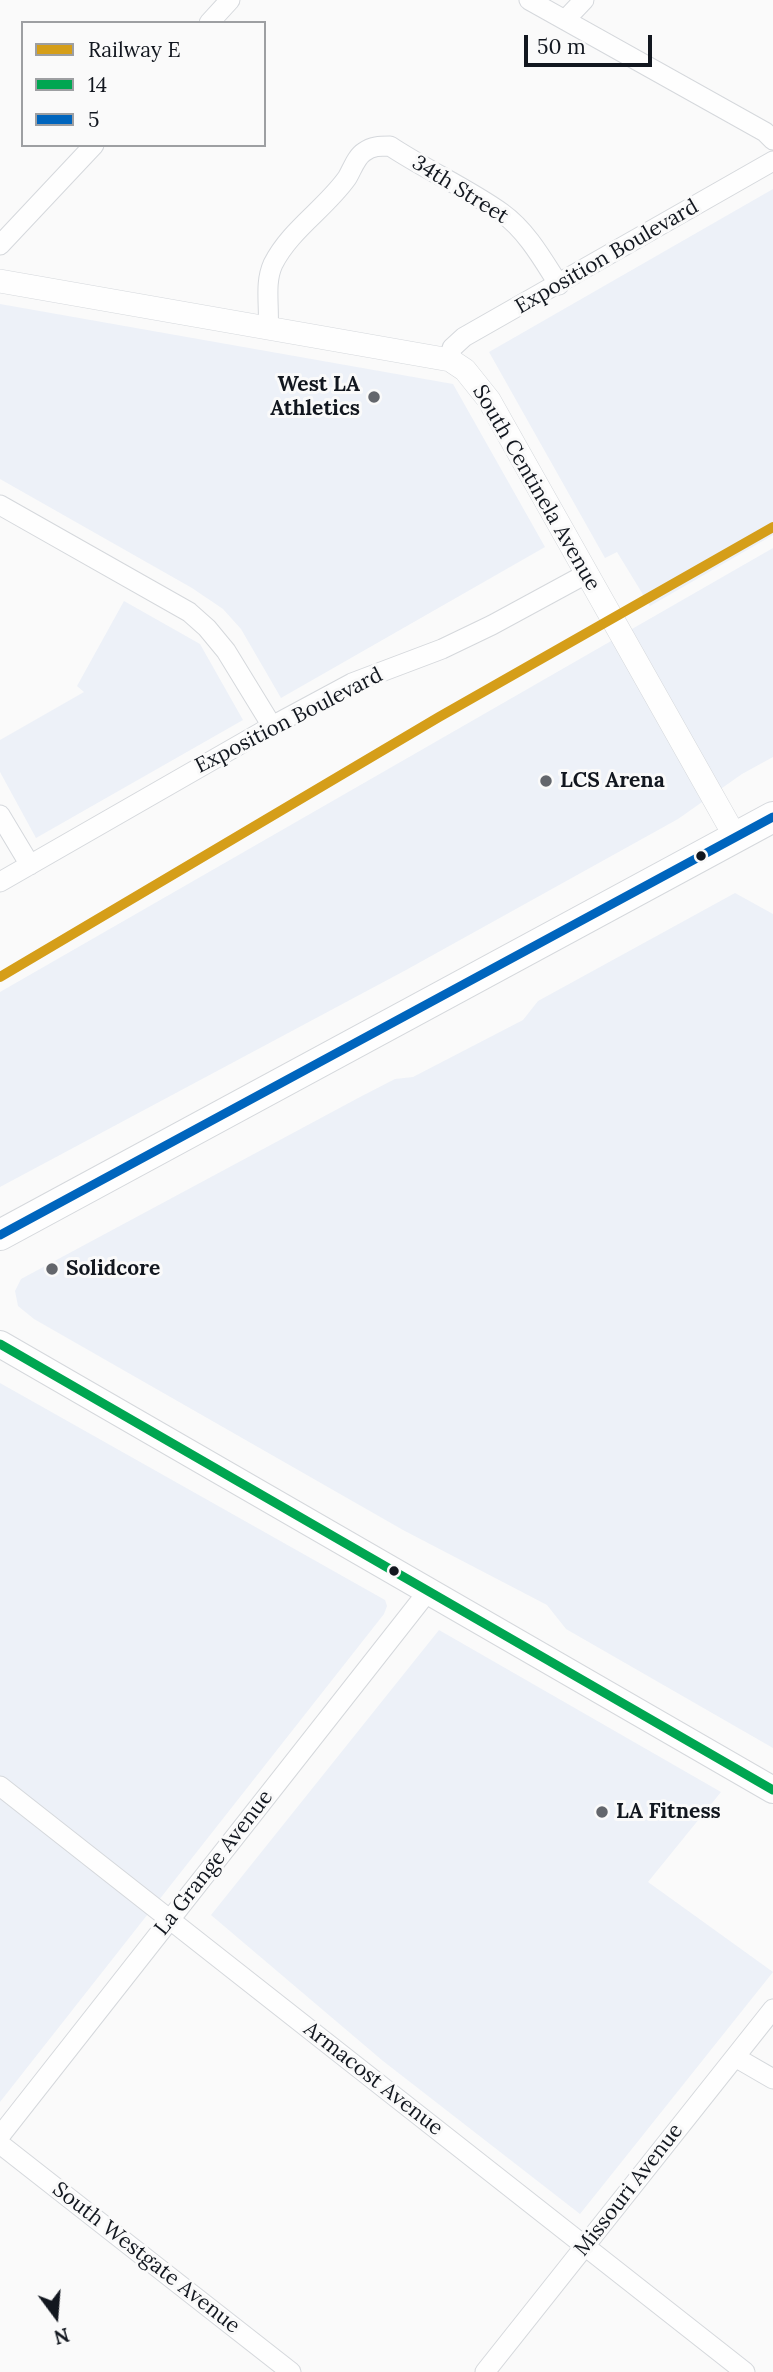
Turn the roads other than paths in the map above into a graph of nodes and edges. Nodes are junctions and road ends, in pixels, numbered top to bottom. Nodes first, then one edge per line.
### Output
1 (230, 0) edge
2 (530, 0) edge
3 (584, 0) edge
4 (565, 20) junction
5 (211, 21) edge
6 (773, 140) edge
7 (92, 147) edge
8 (773, 161) edge
9 (0, 245) edge
10 (0, 281) edge
11 (558, 285) junction
12 (268, 327) junction
13 (450, 359) junction
14 (0, 505) edge
15 (586, 575) junction
16 (272, 726) junction
17 (0, 815) edge
18 (773, 817) edge
19 (736, 838) junction
20 (30, 865) junction
21 (0, 882) edge
22 (0, 1235) edge
23 (0, 1343) edge
24 (429, 1590) junction
25 (0, 1786) edge
26 (773, 1790) edge
27 (169, 1920) junction
28 (773, 2009) edge
29 (735, 2057) junction
30 (773, 2079) edge
31 (0, 2136) edge
32 (0, 2144) edge
33 (585, 2245) junction
34 (291, 2372) edge
35 (485, 2372) edge
36 (745, 2372) edge

1 - 5 street
2 - 4 street
3 - 4 street
4 - 6 street
7 - 9 street
8 - 11 street, Exposition Boulevard
10 - 12 street
11 - 12 street, 34th Street
11 - 13 street, Exposition Boulevard
12 - 13 street
13 - 15 street, South Centinela Avenue
14 - 16 street
15 - 16 street, Exposition Boulevard
15 - 19 street, South Centinela Avenue
16 - 20 street, Exposition Boulevard
17 - 20 street
18 - 19 main road
19 - 22 main road
20 - 21 street, Exposition Boulevard
23 - 24 main road
24 - 26 main road
24 - 27 street, La Grange Avenue
25 - 27 street, Armacost Avenue
27 - 31 street, La Grange Avenue
27 - 33 street, Armacost Avenue
28 - 29 street, Missouri Avenue
29 - 30 street
29 - 33 street, Missouri Avenue
32 - 34 street, South Westgate Avenue
33 - 35 street, Missouri Avenue
33 - 36 street, Armacost Avenue

